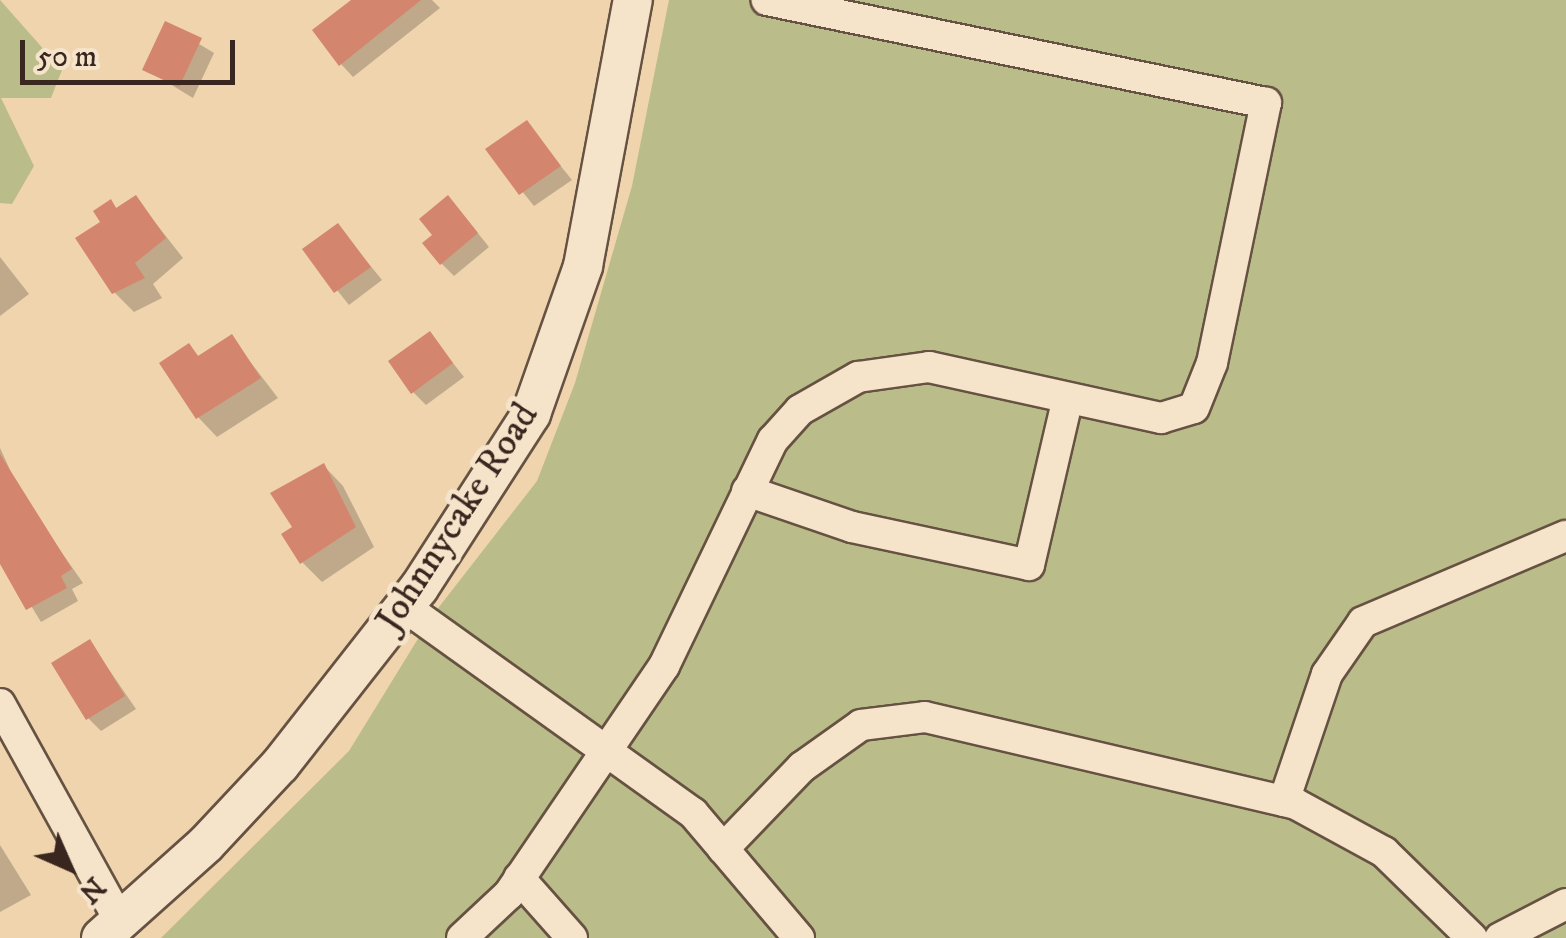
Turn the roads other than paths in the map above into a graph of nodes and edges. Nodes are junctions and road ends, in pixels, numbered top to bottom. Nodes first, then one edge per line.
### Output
1 (633, 0) edge
2 (766, 0) edge
3 (1068, 398) junction
4 (748, 490) junction
5 (1566, 536) edge
6 (405, 607) junction
7 (0, 704) edge
8 (604, 749) junction
9 (1284, 801) junction
10 (723, 848) junction
11 (519, 878) junction
12 (1566, 904) edge
13 (110, 929) edge
14 (462, 938) edge
15 (572, 938) edge
16 (799, 938) edge
17 (1472, 938) edge
18 (1500, 938) edge

1 - 6 street, Johnnycake Road
2 - 3 street
3 - 4 street
3 - 4 street
4 - 8 street
5 - 9 street
6 - 8 street
6 - 13 street, Johnnycake Road
7 - 13 street
8 - 10 street
8 - 11 street
9 - 10 street
9 - 17 street
10 - 16 street
11 - 14 street
11 - 15 street
12 - 18 street

